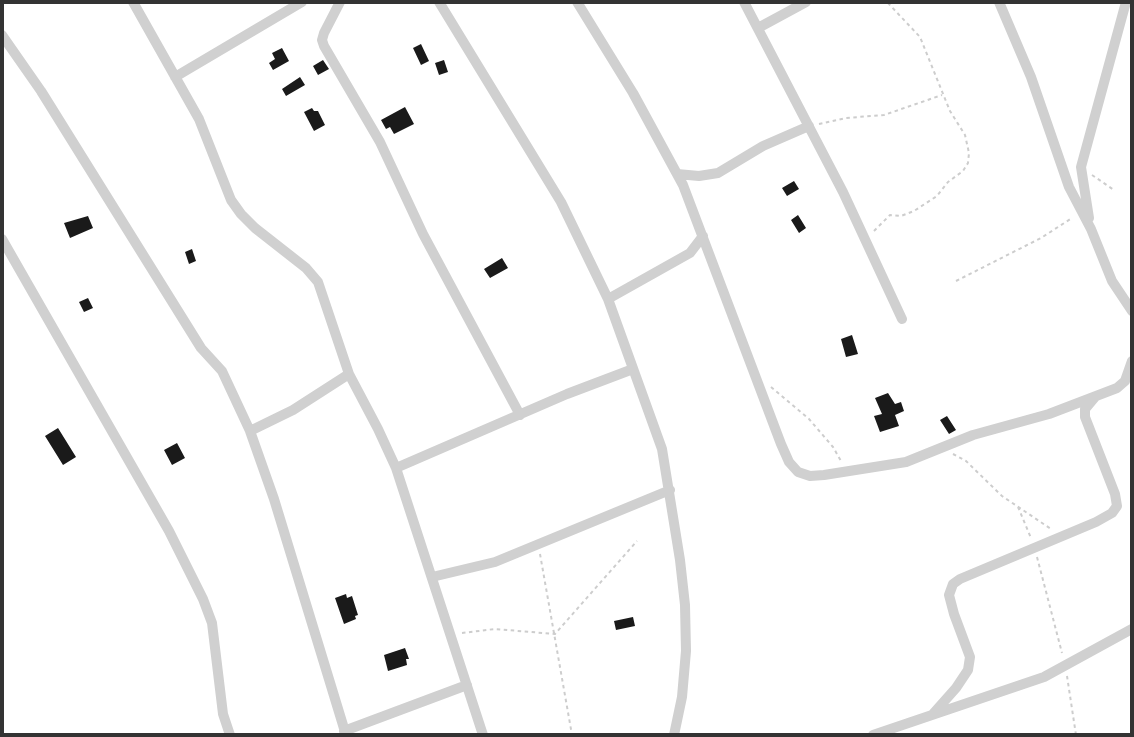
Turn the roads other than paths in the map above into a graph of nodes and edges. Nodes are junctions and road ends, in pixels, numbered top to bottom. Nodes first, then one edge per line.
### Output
1 (133, 2) edge
2 (302, 2) edge
3 (340, 2) edge
4 (439, 2) edge
5 (577, 2) edge
6 (744, 2) edge
7 (806, 2) edge
8 (999, 2) edge
9 (1126, 2) edge
10 (758, 28) junction
11 (2, 35) edge
12 (175, 77) junction
13 (809, 126) junction
14 (677, 174) junction
15 (1091, 229) junction
16 (703, 236) junction
17 (2, 239) edge
18 (608, 299) junction
19 (1132, 311) edge
20 (902, 319) dead end
21 (1132, 361) edge
22 (633, 369) junction
23 (349, 374) junction
24 (1095, 397) junction
25 (520, 415) junction
26 (250, 431) junction
27 (396, 468) junction
28 (670, 490) junction
29 (432, 576) junction
30 (1132, 629) edge
31 (467, 685) junction
32 (932, 715) junction
33 (345, 733) edge
34 (230, 735) edge
35 (483, 735) edge
36 (674, 735) edge
37 (873, 735) edge

1 - 12 street
2 - 12 street
3 - 25 street
4 - 18 street
5 - 14 street
6 - 10 street
7 - 10 street
8 - 15 street
9 - 15 street
10 - 13 street
11 - 26 street
12 - 23 street
13 - 14 street
13 - 20 street
14 - 16 street
15 - 19 street
16 - 18 street
16 - 24 street
17 - 34 street
18 - 22 street
21 - 24 street
22 - 25 street
22 - 28 street
23 - 26 street
23 - 27 street
24 - 32 street
25 - 27 street
26 - 33 street
27 - 29 street
28 - 29 street
28 - 36 street
29 - 31 street
30 - 32 street
31 - 33 street
31 - 35 street
32 - 37 street

